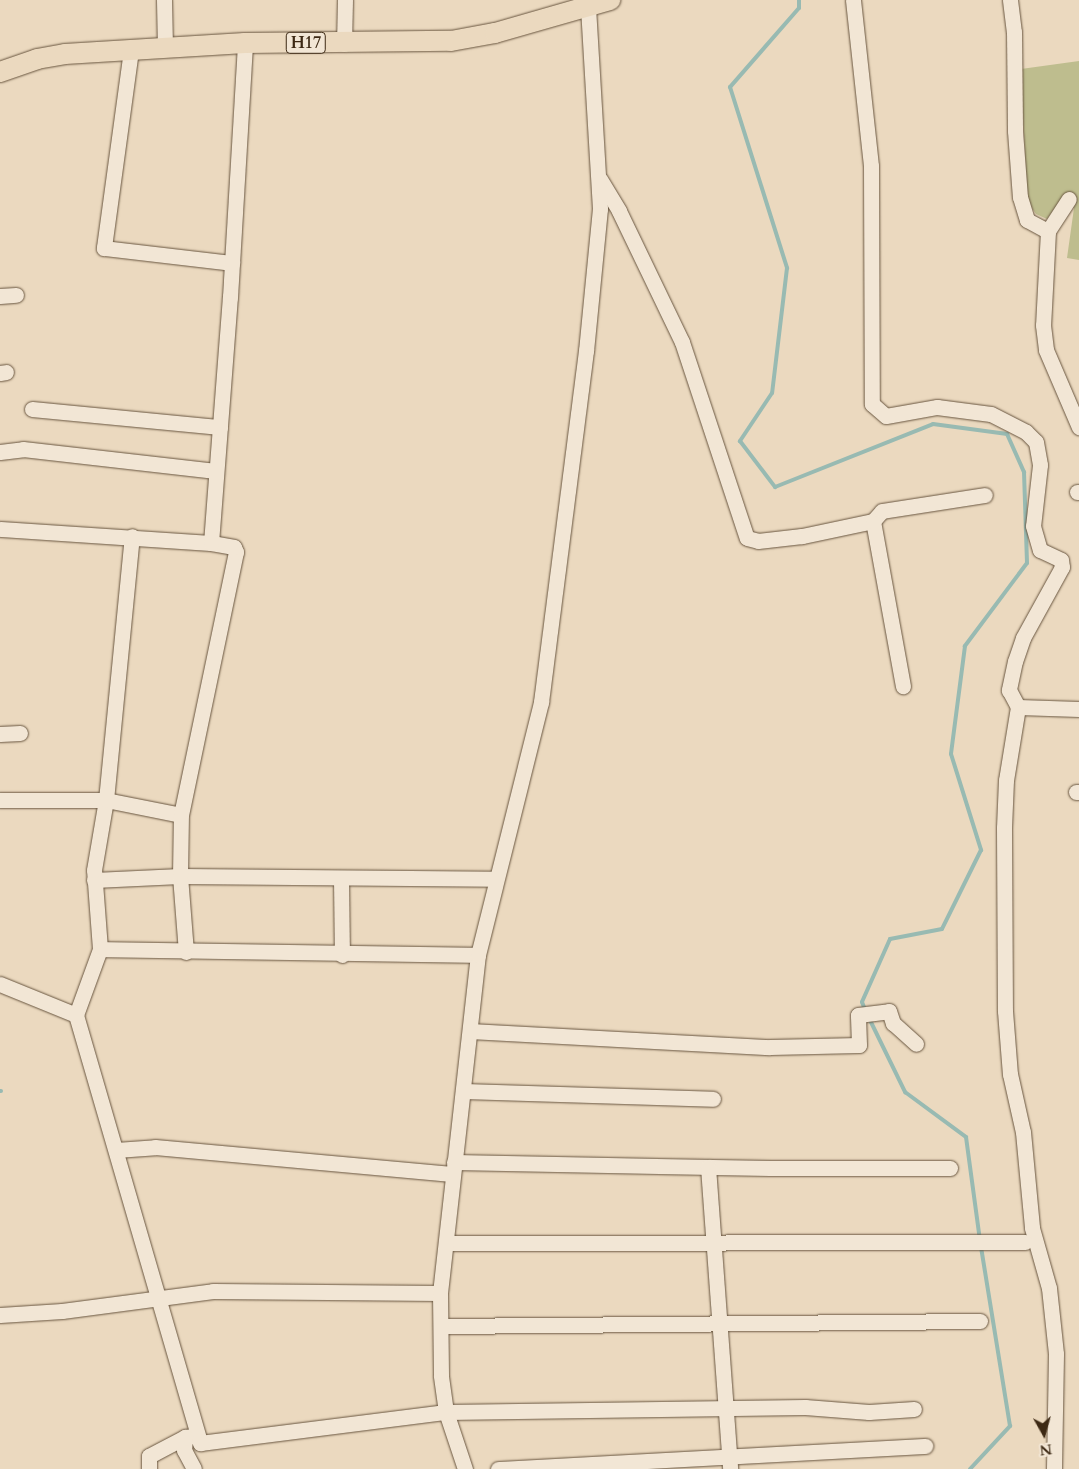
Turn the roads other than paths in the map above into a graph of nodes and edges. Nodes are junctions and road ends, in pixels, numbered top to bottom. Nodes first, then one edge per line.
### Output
1 (164, 0) edge
2 (345, 0) edge
3 (610, 0) edge
4 (853, 0) edge
5 (1010, 0) edge
6 (588, 8) junction
7 (245, 43) junction
8 (344, 44) junction
9 (165, 47) junction
10 (131, 50) junction
11 (0, 72) edge
12 (598, 176) junction
13 (1069, 199) dead end
14 (1048, 230) junction
15 (232, 263) junction
16 (16, 295) dead end
17 (0, 296) edge
18 (32, 409) dead end
19 (220, 427) junction
20 (1079, 427) edge
21 (0, 452) edge
22 (216, 471) junction
23 (985, 496) dead end
24 (873, 521) junction
25 (0, 529) edge
26 (132, 536) junction
27 (211, 543) junction
28 (903, 686) dead end
29 (1018, 707) junction
30 (1079, 709) edge
31 (20, 733) dead end
32 (0, 734) edge
33 (0, 800) edge
34 (106, 800) junction
35 (181, 815) junction
36 (180, 876) junction
37 (341, 878) junction
38 (495, 878) junction
39 (94, 880) junction
40 (100, 949) junction
41 (186, 952) junction
42 (342, 955) junction
43 (478, 955) junction
44 (0, 984) edge
45 (76, 1015) junction
46 (470, 1031) junction
47 (916, 1044) dead end
48 (463, 1091) junction
49 (712, 1099) dead end
50 (116, 1150) junction
51 (708, 1167) junction
52 (453, 1168) junction
53 (950, 1168) dead end
54 (1025, 1242) dead end
55 (446, 1243) junction
56 (714, 1243) junction
57 (440, 1293) junction
58 (159, 1296) junction
59 (0, 1315) edge
60 (980, 1322) dead end
61 (720, 1325) junction
62 (441, 1326) junction
63 (725, 1408) junction
64 (914, 1409) dead end
65 (446, 1412) junction
66 (191, 1436) junction
67 (925, 1446) dead end
68 (729, 1463) edge
69 (150, 1469) edge
70 (194, 1469) edge
71 (465, 1469) edge
72 (498, 1469) edge
73 (1054, 1469) edge

1 - 9 street
2 - 8 street
3 - 6 main road, H17
4 - 29 street
5 - 14 street
6 - 8 main road, H17
6 - 12 street
7 - 8 main road, H17
7 - 9 main road, H17
7 - 15 street
9 - 10 main road, H17
10 - 11 main road, H17
10 - 15 street
12 - 24 street
12 - 38 street
13 - 14 street
14 - 20 street
15 - 19 street
16 - 17 street
18 - 19 street
19 - 22 street
21 - 22 street
22 - 27 street
23 - 24 street
24 - 28 street
25 - 26 street
26 - 27 street
26 - 34 street
27 - 35 street
29 - 30 street
29 - 73 street
31 - 32 street
33 - 34 street
34 - 35 street
34 - 39 street
35 - 36 street
36 - 37 street
36 - 39 street
36 - 41 street
37 - 38 street
37 - 42 street
38 - 43 street
39 - 40 street
40 - 41 street
40 - 45 street
41 - 42 street
42 - 43 street
43 - 46 street
44 - 45 street
45 - 50 street
46 - 47 street
46 - 48 street
48 - 49 street
48 - 52 street
50 - 52 street
50 - 58 street
51 - 52 street
51 - 53 street
51 - 56 street
52 - 55 street
54 - 56 street
55 - 56 street
55 - 57 street
56 - 61 street
57 - 58 street
57 - 62 street
58 - 59 street
58 - 66 street
60 - 61 street
61 - 62 street
61 - 63 street
62 - 65 street
63 - 64 street
63 - 65 street
63 - 68 street
65 - 66 street
65 - 71 street
66 - 69 street
66 - 70 street
67 - 68 street
68 - 72 street

